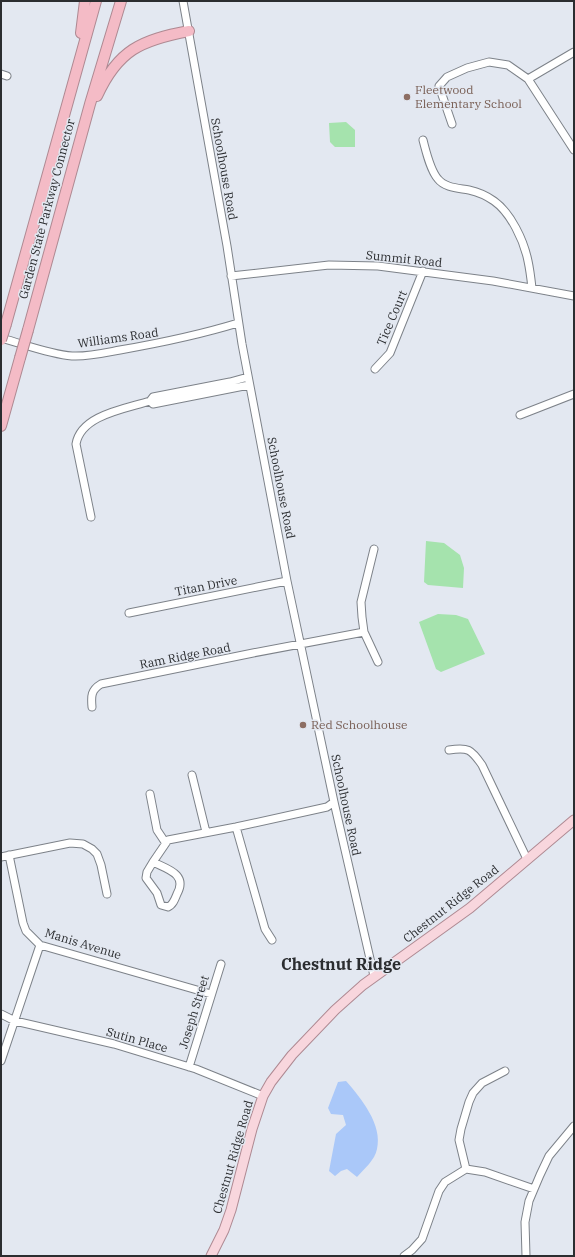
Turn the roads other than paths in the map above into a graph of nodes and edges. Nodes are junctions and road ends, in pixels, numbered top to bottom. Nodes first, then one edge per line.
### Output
1 (85, 1) edge
2 (96, 1) edge
3 (121, 1) edge
4 (183, 1) edge
5 (189, 31) junction
6 (574, 52) edge
7 (528, 79) junction
8 (69, 95) junction
9 (452, 124) dead end
10 (83, 127) junction
11 (423, 140) dead end
12 (574, 150) edge
13 (423, 271) junction
14 (231, 276) junction
15 (532, 288) junction
16 (574, 296) edge
17 (238, 323) junction
18 (1, 339) edge
19 (375, 369) dead end
20 (248, 377) junction
21 (250, 385) junction
22 (574, 394) edge
23 (150, 401) junction
24 (520, 415) dead end
25 (1, 426) edge
26 (91, 517) dead end
27 (374, 549) dead end
28 (287, 581) junction
29 (129, 613) dead end
30 (364, 632) junction
31 (300, 645) junction
32 (378, 662) dead end
33 (92, 707) dead end
34 (448, 750) dead end
35 (192, 775) dead end
36 (150, 794) dead end
37 (334, 802) junction
38 (574, 820) edge
39 (236, 827) junction
40 (206, 832) junction
41 (165, 842) junction
42 (9, 855) junction
43 (1, 857) edge
44 (527, 859) junction
45 (152, 862) junction
46 (107, 894) dead end
47 (272, 940) dead end
48 (40, 945) junction
49 (221, 964) dead end
50 (374, 976) junction
51 (211, 994) junction
52 (1, 1014) edge
53 (15, 1021) junction
54 (1, 1061) edge
55 (189, 1067) junction
56 (505, 1071) dead end
57 (263, 1096) junction
58 (574, 1127) edge
59 (466, 1169) junction
60 (534, 1189) junction
61 (211, 1256) edge
62 (404, 1256) edge
63 (526, 1256) edge

1 - 8 highway
2 - 8 highway, Garden State Parkway Connector
3 - 10 highway, Garden State Parkway Connector
4 - 5 street, Schoolhouse Road
5 - 10 highway
5 - 14 street, Schoolhouse Road
6 - 7 street
7 - 9 street
7 - 12 street
8 - 18 highway, Garden State Parkway Connector, bridge
10 - 25 highway, Garden State Parkway Connector, bridge
11 - 15 street
13 - 14 street, Summit Road
13 - 15 street, Summit Road
13 - 19 street, Tice Court
14 - 17 street, Schoolhouse Road
15 - 16 street, Summit Road
17 - 18 street, Williams Road
17 - 20 street, Schoolhouse Road
20 - 21 street, Schoolhouse Road
20 - 23 street
21 - 23 street
21 - 28 street, Schoolhouse Road
22 - 24 street
23 - 26 street
27 - 30 street
28 - 29 street, Titan Drive
28 - 31 street, Schoolhouse Road
30 - 31 street
30 - 32 street
31 - 33 street, Ram Ridge Road
31 - 37 street, Schoolhouse Road
34 - 44 street
35 - 40 street
36 - 41 street
37 - 39 street
37 - 50 street, Schoolhouse Road
38 - 44 main road, Chestnut Ridge Road
39 - 40 street
39 - 47 street
40 - 41 street
41 - 45 street
42 - 43 street
42 - 46 street
42 - 48 street, Manis Avenue
44 - 50 main road, Chestnut Ridge Road
45 - 45 street
48 - 51 street, Manis Avenue
48 - 53 street
49 - 51 street, Joseph Street
50 - 57 main road, Chestnut Ridge Road
51 - 55 street, Joseph Street
52 - 53 street, Sutin Place
53 - 54 street
53 - 55 street, Sutin Place
55 - 57 street, Sutin Place
56 - 59 street
57 - 61 main road, Chestnut Ridge Road
58 - 60 street
59 - 60 street
59 - 62 street
60 - 63 street

